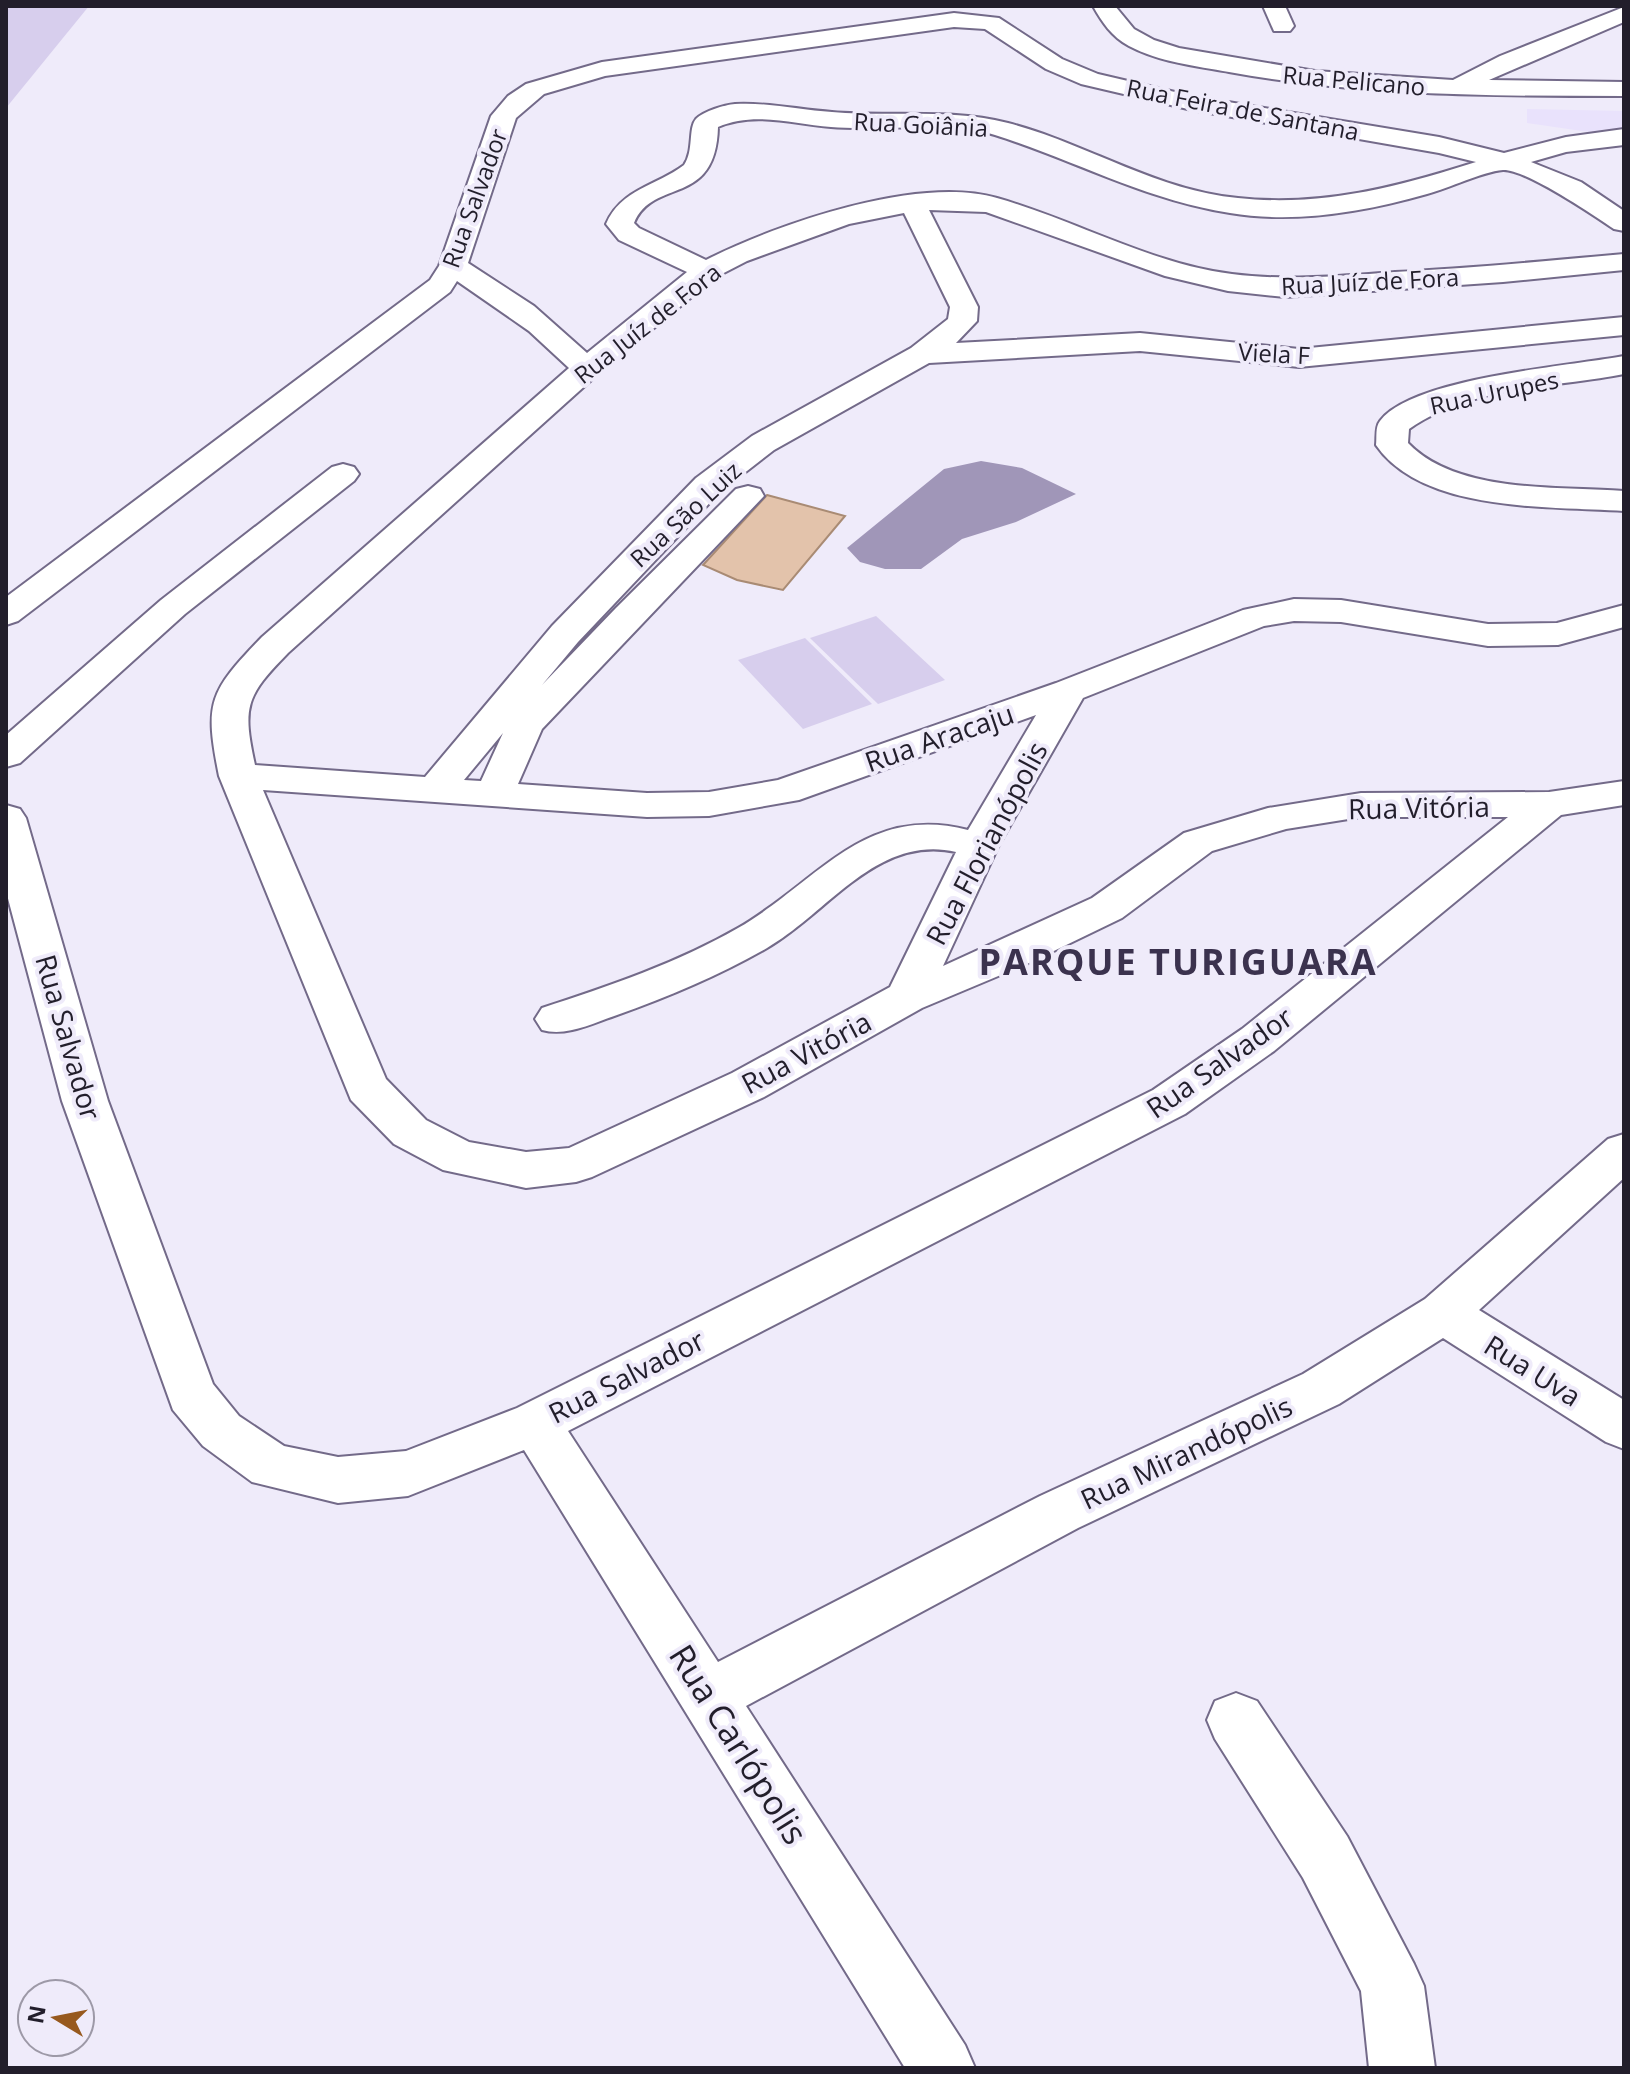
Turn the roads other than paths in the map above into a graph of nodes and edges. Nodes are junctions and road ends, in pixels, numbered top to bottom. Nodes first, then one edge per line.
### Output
1 (1015, 6) edge
2 (1104, 6) edge
3 (1618, 19) edge
4 (991, 23) junction
5 (582, 47) dead end
6 (602, 69) junction
7 (1455, 88) junction
8 (1624, 89) edge
9 (1624, 137) edge
10 (1508, 162) junction
11 (913, 204) junction
12 (1624, 223) edge
13 (1624, 262) edge
14 (453, 266) junction
15 (706, 271) junction
16 (1624, 326) edge
17 (922, 354) junction
18 (1624, 365) edge
19 (586, 369) junction
20 (343, 474) dead end
21 (748, 496) dead end
22 (1624, 501) edge
23 (6, 614) edge
24 (1624, 616) edge
25 (1069, 691) junction
26 (228, 728) joint
27 (6, 755) edge
28 (238, 776) junction
29 (435, 790) junction
30 (1624, 793) edge
31 (494, 795) junction
32 (1549, 804) junction
33 (6, 818) edge
34 (979, 845) junction
35 (907, 997) junction
36 (557, 1019) dead end
37 (1624, 1151) edge
38 (1443, 1313) junction
39 (535, 1423) junction
40 (1624, 1427) edge
41 (710, 1696) junction
42 (1236, 1720) dead end
43 (942, 2068) edge
44 (1402, 2068) edge

1 - 4 street
2 - 7 street, Rua Pelicano
3 - 7 street
4 - 6 street, Rua Salvador
4 - 10 street, Rua Feira de Santana
5 - 6 street
6 - 14 street, Rua Salvador
7 - 8 street, Rua Pelicano
9 - 10 street
10 - 12 street
10 - 15 street, Rua Goiânia
11 - 13 street, Rua Juíz de Fora
11 - 15 street, Rua Juíz de Fora
11 - 17 street, Rua São Luiz
14 - 19 street
14 - 23 street, Rua Salvador
15 - 19 street, Rua Juíz de Fora
16 - 17 street, Viela F
17 - 29 street, Rua São Luiz
18 - 22 street, Rua Urupes
19 - 26 street, Rua Juíz de Fora
20 - 27 street
21 - 31 street
24 - 25 street, Rua Aracaju
25 - 31 street, Rua Aracaju
25 - 34 street, Rua Florianópolis
26 - 28 street, Rua Vitória
28 - 29 street, Rua Aracaju
28 - 35 street, Rua Vitória
29 - 31 street, Rua Aracaju
30 - 32 street, Rua Vitória
32 - 35 street, Rua Vitória
32 - 39 street, Rua Salvador
33 - 39 street, Rua Salvador
34 - 35 street, Rua Florianópolis
34 - 36 street
37 - 38 street, Rua Mirandópolis
38 - 40 street, Rua Uva
38 - 41 street, Rua Mirandópolis
39 - 41 street, Rua Carlópolis
41 - 43 street, Rua Carlópolis
42 - 44 street

